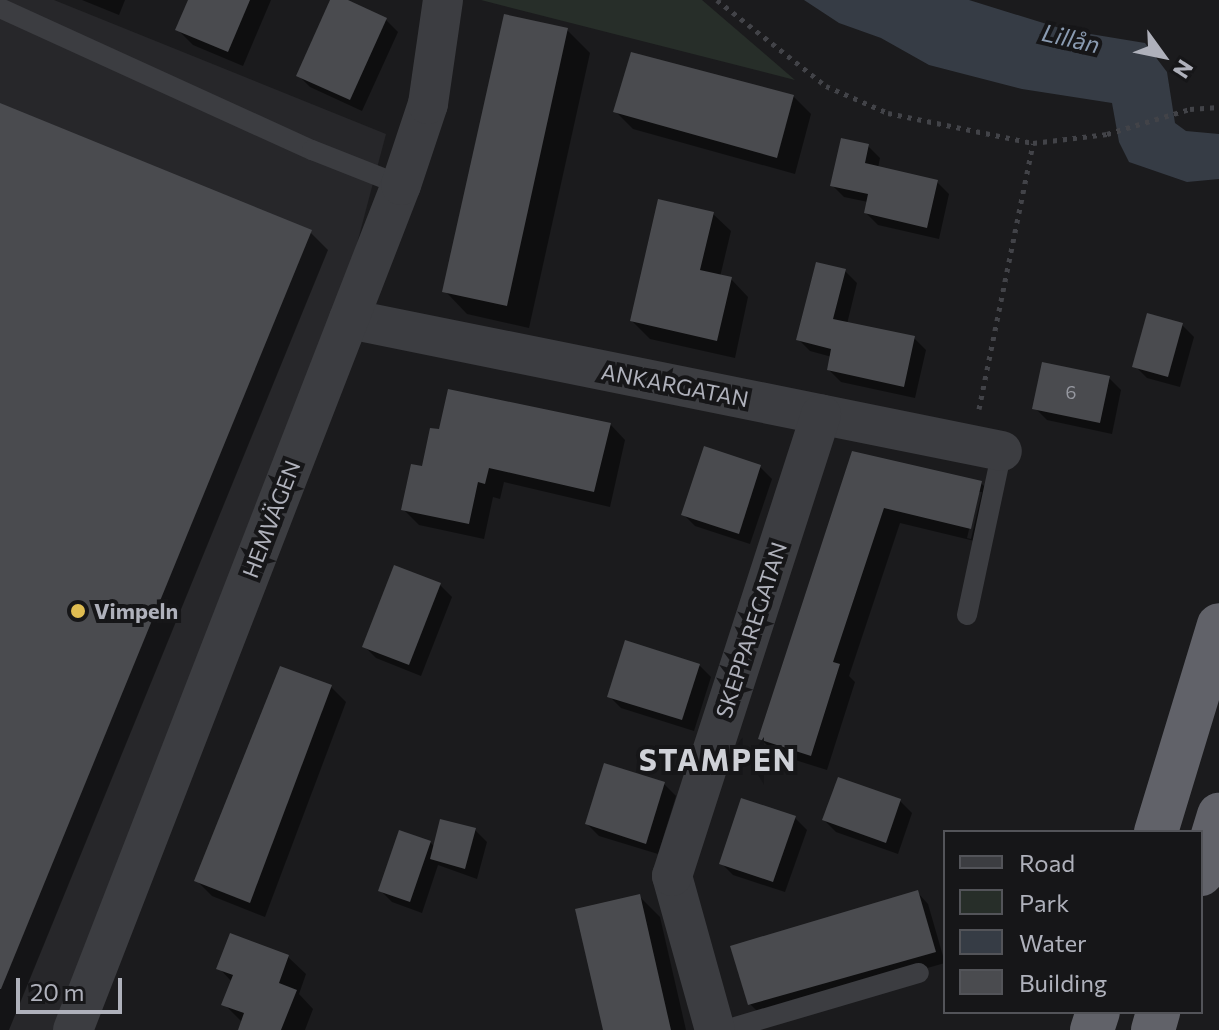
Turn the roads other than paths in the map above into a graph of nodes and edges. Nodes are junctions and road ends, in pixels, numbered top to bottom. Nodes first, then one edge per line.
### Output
1 (443, 0) edge
2 (3, 6) edge
3 (401, 185) junction
4 (349, 319) junction
5 (821, 414) junction
6 (987, 448) joint
7 (967, 615) dead end
8 (1219, 625) edge
9 (1219, 815) edge
10 (1157, 830) edge
11 (1203, 867) edge
12 (919, 973) dead end
13 (73, 1030) edge
14 (715, 1030) edge
15 (725, 1030) edge

1 - 3 street, HEMVÄGEN
2 - 3 lane
3 - 4 street, HEMVÄGEN
4 - 5 street, ANKARGATAN
4 - 13 street, HEMVÄGEN
5 - 6 street, ANKARGATAN
5 - 14 street, SKEPPAREGATAN
6 - 7 lane
8 - 10 highway
9 - 11 highway
12 - 15 lane

